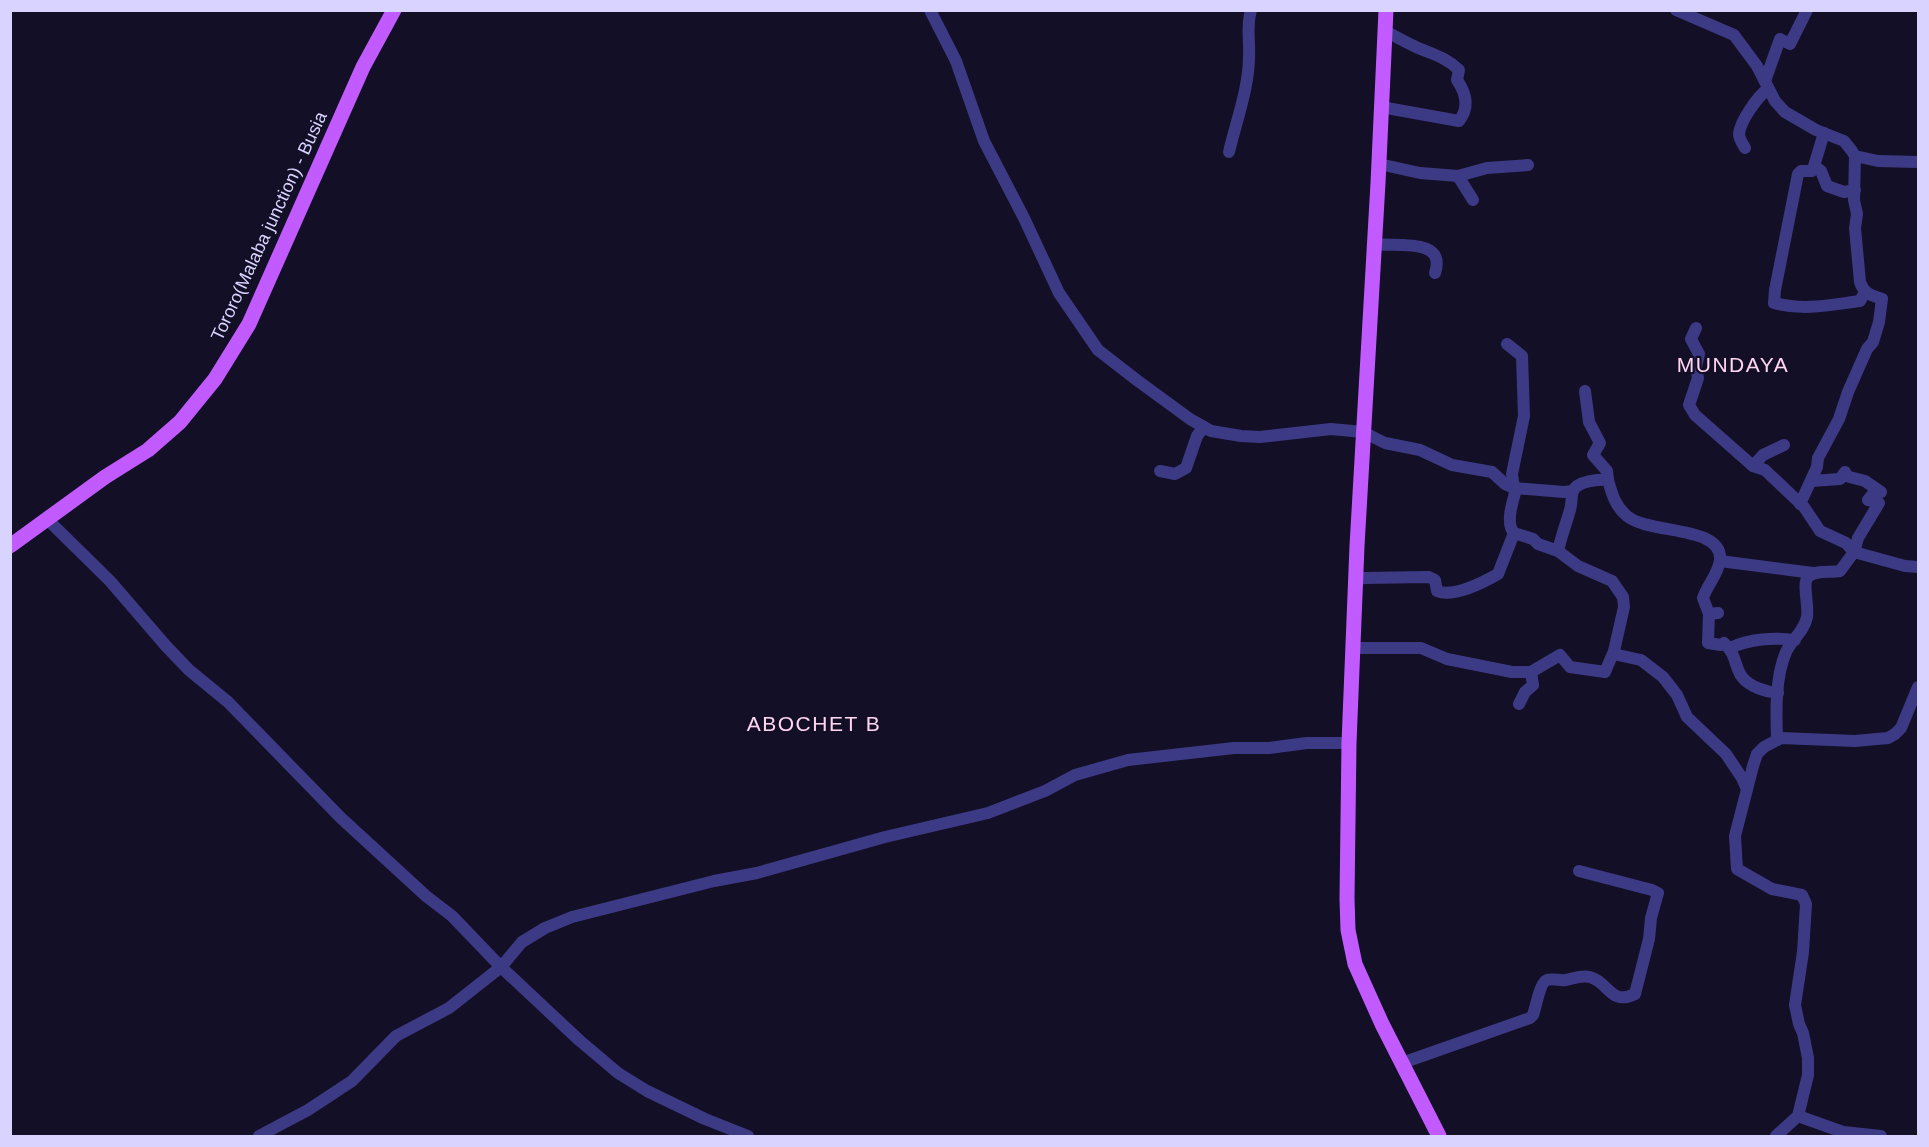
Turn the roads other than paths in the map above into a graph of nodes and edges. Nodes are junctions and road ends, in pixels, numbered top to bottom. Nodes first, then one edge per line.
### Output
1 (394, 10) edge
2 (930, 10) edge
3 (1251, 10) edge
4 (1386, 10) edge
5 (1677, 10) edge
6 (1808, 10) edge
7 (1385, 31) junction
8 (1767, 85) junction
9 (1381, 107) junction
10 (1824, 133) junction
11 (1744, 148) dead end
12 (1229, 152) dead end
13 (1856, 156) junction
14 (1918, 162) edge
15 (1379, 164) junction
16 (1528, 165) dead end
17 (1813, 169) junction
18 (1458, 176) junction
19 (1855, 190) junction
20 (1473, 200) dead end
21 (1374, 244) junction
22 (1435, 273) dead end
23 (1865, 292) junction
24 (1696, 328) dead end
25 (1507, 344) dead end
26 (1585, 391) dead end
27 (1204, 427) junction
28 (1363, 432) junction
29 (1784, 445) dead end
30 (1753, 465) junction
31 (1160, 471) dead end
32 (1608, 480) junction
33 (1812, 481) junction
34 (1515, 488) junction
35 (1573, 491) junction
36 (1800, 504) junction
37 (48, 520) junction
38 (1514, 533) junction
39 (10, 546) edge
40 (1558, 551) junction
41 (1854, 552) junction
42 (1720, 561) junction
43 (1918, 570) edge
44 (1813, 573) junction
45 (1356, 581) junction
46 (1795, 640) junction
47 (1353, 648) junction
48 (1730, 648) junction
49 (1614, 651) junction
50 (1531, 672) junction
51 (1918, 687) edge
52 (1778, 693) junction
53 (1519, 704) dead end
54 (1777, 740) junction
55 (1349, 743) junction
56 (1746, 789) junction
57 (1579, 871) dead end
58 (501, 967) junction
59 (1402, 1063) junction
60 (1798, 1116) junction
61 (259, 1137) edge
62 (748, 1137) edge
63 (1439, 1137) edge
64 (1776, 1137) edge
65 (1881, 1137) edge

1 - 37 main road, Tororo(Malaba junction) - Busia
2 - 27 street
3 - 12 street
4 - 7 main road
5 - 8 street
6 - 8 street
7 - 9 main road
7 - 9 street
8 - 10 street
8 - 11 street
9 - 15 main road
10 - 13 street
10 - 17 street
13 - 14 street
13 - 19 street
15 - 18 street
15 - 21 main road
16 - 18 street
17 - 19 street
17 - 23 street
18 - 20 street
19 - 23 street
21 - 22 street
21 - 28 main road
23 - 33 street
24 - 30 street
25 - 34 street
26 - 32 street
27 - 28 street
27 - 31 street
28 - 34 street
28 - 45 main road
29 - 30 street
30 - 36 street
32 - 35 street
32 - 42 street
33 - 36 street
33 - 41 street
34 - 35 street
34 - 38 street
35 - 40 street
36 - 41 street
37 - 39 main road, Tororo(Malaba junction) - Busia
37 - 58 street
38 - 40 street
38 - 45 street
40 - 49 street
41 - 43 street
41 - 44 street
42 - 44 street
42 - 48 street
44 - 46 street
45 - 47 main road
46 - 48 street
46 - 52 street
47 - 50 street
47 - 55 main road
48 - 52 street
49 - 50 street
49 - 56 street
50 - 53 street
51 - 54 street
52 - 54 street
54 - 56 street
55 - 58 street
55 - 59 main road
56 - 60 street
57 - 59 street
58 - 61 street
58 - 62 street
59 - 63 main road
60 - 64 street
60 - 65 street

